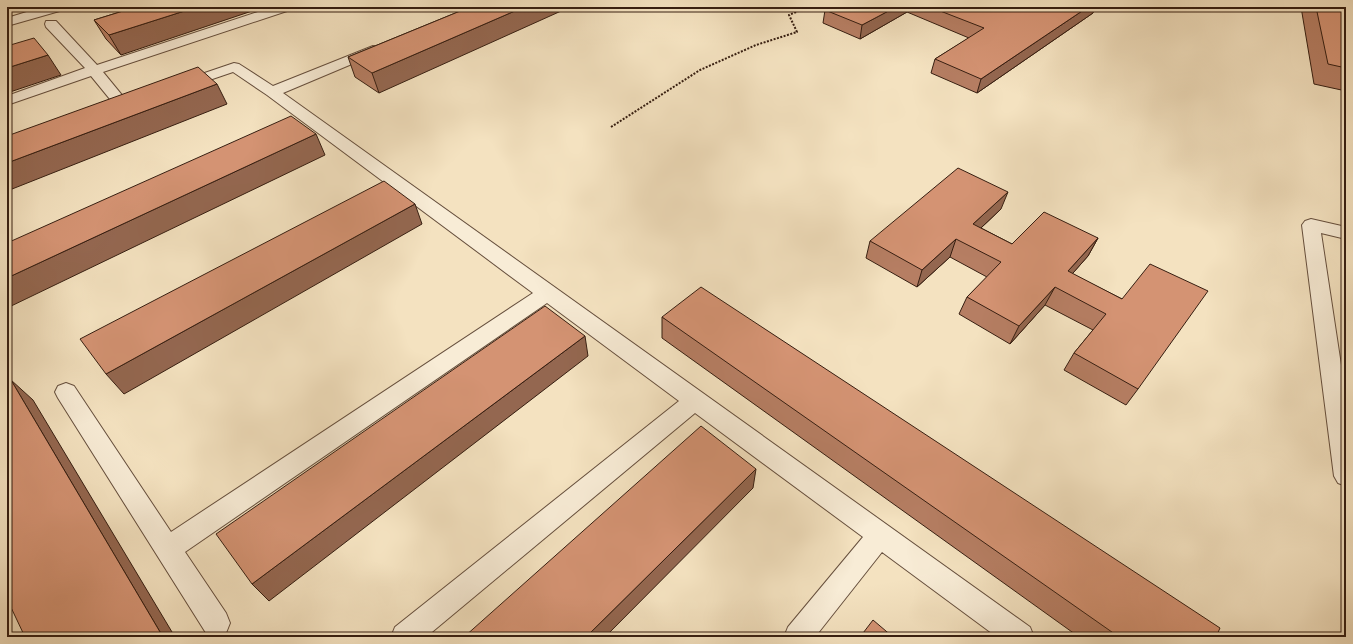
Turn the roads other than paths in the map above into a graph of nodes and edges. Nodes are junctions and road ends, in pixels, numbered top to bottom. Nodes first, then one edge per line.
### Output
1 (16, 7) edge
2 (58, 7) edge
3 (286, 7) edge
4 (7, 10) edge
5 (7, 22) edge
6 (51, 24) dead end
7 (387, 44) edge
8 (94, 70) junction
9 (168, 91) edge
10 (272, 92) junction
11 (153, 96) edge
12 (7, 101) edge
13 (124, 106) junction
14 (109, 112) edge
15 (1346, 233) edge
16 (547, 293) junction
17 (66, 392) dead end
18 (695, 400) junction
19 (1346, 476) edge
20 (880, 535) junction
21 (168, 549) junction
22 (216, 623) dead end
23 (405, 637) edge
24 (798, 637) edge
25 (1020, 637) edge

1 - 4 street
2 - 5 street
3 - 8 lane
6 - 8 lane
7 - 10 lane
8 - 12 lane
8 - 13 lane
9 - 10 lane
10 - 16 lane
11 - 13 lane
13 - 14 lane
15 - 19 lane
16 - 18 lane
16 - 21 lane
17 - 21 lane
18 - 20 lane
18 - 23 lane
20 - 24 lane
20 - 25 lane
21 - 22 lane

